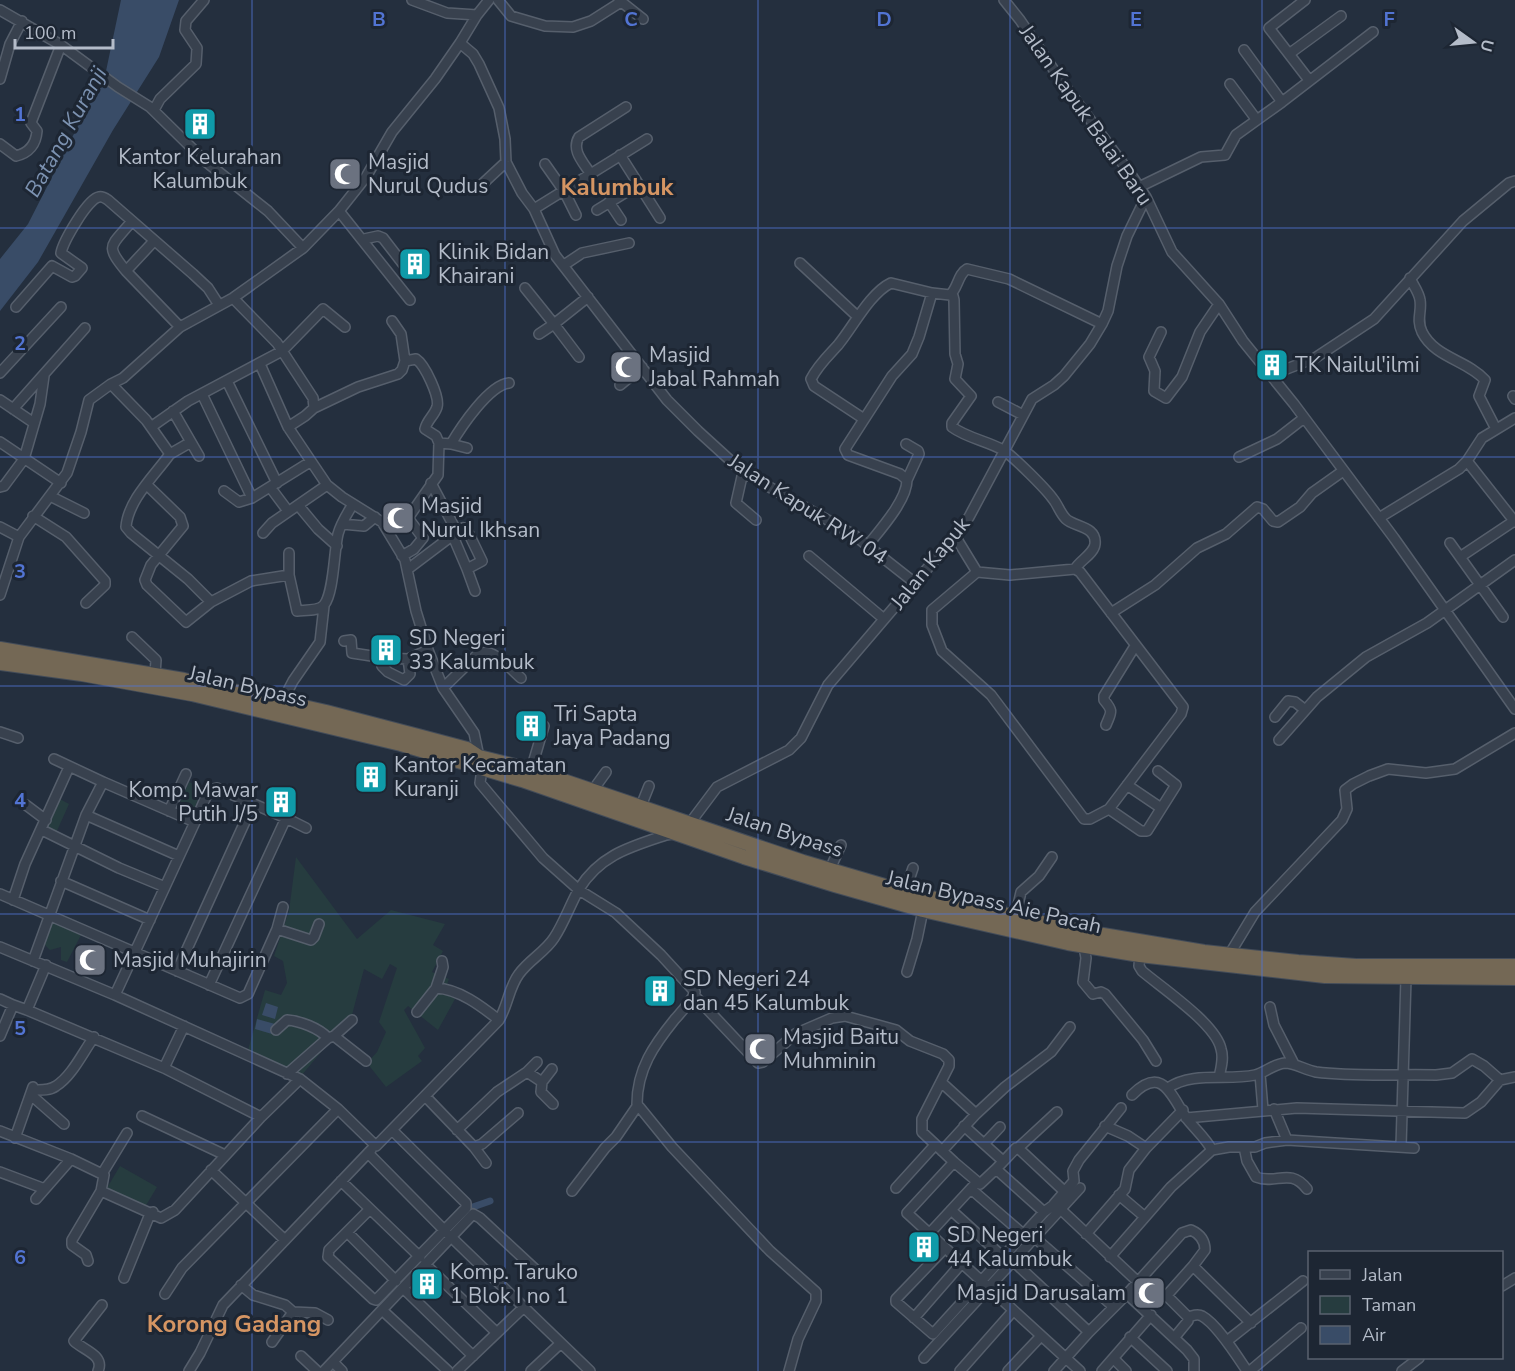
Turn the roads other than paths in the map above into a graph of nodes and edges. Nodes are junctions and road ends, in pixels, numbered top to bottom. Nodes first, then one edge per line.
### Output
1 (204, 0) edge
2 (412, 0) edge
3 (489, 0) edge
4 (498, 0) edge
5 (1004, 0) edge
6 (1305, 0) edge
7 (620, 1) edge
8 (0, 10) edge
9 (477, 15) junction
10 (1341, 16) dead end
11 (643, 19) dead end
12 (21, 21) junction
13 (1373, 32) dead end
14 (460, 43) junction
15 (61, 45) junction
16 (1244, 50) dead end
17 (1289, 54) junction
18 (0, 79) edge
19 (1309, 80) junction
20 (1230, 84) dead end
21 (1282, 102) junction
22 (626, 107) dead end
23 (152, 108) junction
24 (1256, 119) junction
25 (647, 139) dead end
26 (0, 144) edge
27 (620, 155) junction
28 (506, 162) junction
29 (544, 164) dead end
30 (590, 173) junction
31 (1515, 181) edge
32 (638, 185) junction
33 (1139, 187) junction
34 (478, 188) dead end
35 (564, 191) junction
36 (1146, 197) junction
37 (609, 202) junction
38 (534, 209) junction
39 (597, 210) dead end
40 (339, 211) junction
41 (576, 215) dead end
42 (660, 218) dead end
43 (621, 220) dead end
44 (132, 221) junction
45 (364, 239) junction
46 (154, 241) junction
47 (629, 243) dead end
48 (303, 248) junction
49 (61, 253) junction
50 (800, 262) dead end
51 (564, 265) junction
52 (52, 266) junction
53 (126, 272) junction
54 (410, 273) dead end
55 (1410, 278) junction
56 (525, 288) dead end
57 (932, 293) junction
58 (950, 295) junction
59 (588, 297) junction
60 (233, 298) junction
61 (410, 300) dead end
62 (1219, 304) junction
63 (219, 305) junction
64 (16, 307) dead end
65 (61, 307) dead end
66 (858, 317) junction
67 (392, 321) dead end
68 (554, 324) junction
69 (1102, 324) junction
70 (180, 327) junction
71 (345, 327) dead end
72 (85, 328) dead end
73 (1161, 333) dead end
74 (539, 334) dead end
75 (282, 351) junction
76 (579, 357) dead end
77 (405, 360) junction
78 (260, 364) junction
79 (642, 367) junction
80 (0, 374) edge
81 (1271, 375) junction
82 (44, 376) junction
83 (227, 381) junction
84 (508, 383) dead end
85 (111, 384) junction
86 (620, 385) dead end
87 (202, 393) junction
88 (0, 400) edge
89 (998, 402) dead end
90 (314, 408) junction
91 (13, 410) junction
92 (173, 411) junction
93 (1023, 415) junction
94 (1304, 418) junction
95 (1515, 418) edge
96 (864, 419) junction
97 (34, 423) junction
98 (151, 427) junction
99 (288, 427) junction
100 (1496, 429) junction
101 (0, 442) edge
102 (190, 442) junction
103 (439, 443) junction
104 (451, 444) junction
105 (906, 444) dead end
106 (467, 448) dead end
107 (1004, 450) junction
108 (170, 454) junction
109 (199, 456) dead end
110 (1239, 457) dead end
111 (24, 459) junction
112 (1467, 461) junction
113 (310, 462) junction
114 (743, 471) junction
115 (1343, 471) junction
116 (908, 480) junction
117 (61, 483) junction
118 (430, 483) junction
119 (147, 485) junction
120 (273, 485) junction
121 (327, 485) junction
122 (0, 487) edge
123 (224, 491) dead end
124 (50, 496) junction
125 (252, 498) junction
126 (353, 504) junction
127 (298, 505) junction
128 (288, 511) junction
129 (84, 513) dead end
130 (33, 516) junction
131 (375, 517) junction
132 (1379, 518) junction
133 (756, 520) dead end
134 (1514, 521) edge
135 (342, 524) junction
136 (0, 528) edge
137 (456, 532) junction
138 (263, 533) dead end
139 (955, 536) junction
140 (19, 537) junction
141 (1450, 543) dead end
142 (868, 545) junction
143 (337, 546) junction
144 (414, 549) junction
145 (289, 553) dead end
146 (159, 556) junction
147 (402, 556) junction
148 (809, 556) dead end
149 (1460, 557) junction
150 (422, 558) junction
151 (1515, 560) edge
152 (408, 569) junction
153 (467, 569) junction
154 (1075, 569) junction
155 (977, 572) junction
156 (289, 575) junction
157 (915, 583) junction
158 (1479, 584) junction
159 (475, 591) dead end
160 (0, 595) edge
161 (211, 602) junction
162 (86, 603) dead end
163 (324, 606) junction
164 (1444, 610) junction
165 (1111, 613) junction
166 (1503, 617) dead end
167 (885, 619) junction
168 (132, 637) dead end
169 (344, 641) dead end
170 (1135, 646) junction
171 (0, 649) edge
172 (428, 650) junction
173 (385, 658) junction
174 (408, 659) junction
175 (0, 663) edge
176 (154, 674) junction
177 (521, 678) dead end
178 (443, 688) junction
179 (226, 695) junction
180 (282, 702) junction
181 (1304, 709) junction
182 (1515, 709) edge
183 (1275, 717) dead end
184 (1106, 725) dead end
185 (544, 726) dead end
186 (0, 732) edge
187 (1515, 734) edge
188 (18, 738) dead end
189 (1279, 740) dead end
190 (54, 759) dead end
191 (480, 762) junction
192 (69, 767) junction
193 (531, 770) junction
194 (1158, 771) dead end
195 (606, 772) dead end
196 (186, 774) dead end
197 (103, 782) junction
198 (1127, 785) junction
199 (649, 786) dead end
200 (593, 790) junction
201 (253, 804) junction
202 (26, 805) dead end
203 (641, 806) junction
204 (1161, 808) junction
205 (1108, 809) junction
206 (169, 811) junction
207 (86, 815) junction
208 (286, 818) junction
209 (46, 820) junction
210 (195, 822) junction
211 (690, 823) junction
212 (306, 828) dead end
213 (42, 830) junction
214 (677, 834) junction
215 (841, 845) dead end
216 (75, 847) junction
217 (179, 855) junction
218 (1052, 857) dead end
219 (913, 868) dead end
220 (830, 869) junction
221 (61, 881) junction
222 (165, 887) junction
223 (579, 890) junction
224 (905, 892) junction
225 (0, 894) edge
226 (13, 900) junction
227 (283, 907) dead end
228 (923, 910) junction
229 (48, 916) junction
230 (1015, 918) junction
231 (150, 920) junction
232 (319, 924) dead end
233 (277, 929) junction
234 (1082, 932) junction
235 (0, 947) edge
236 (1084, 947) junction
237 (135, 953) junction
238 (1229, 954) junction
239 (1140, 956) junction
240 (33, 961) junction
241 (442, 961) dead end
242 (46, 965) junction
243 (1515, 966) edge
244 (177, 971) junction
245 (907, 972) dead end
246 (1406, 978) junction
247 (1515, 978) edge
248 (209, 985) junction
249 (436, 988) junction
250 (115, 995) junction
251 (694, 995) junction
252 (0, 999) edge
253 (13, 1005) junction
254 (1270, 1007) dead end
255 (27, 1010) junction
256 (417, 1012) dead end
257 (352, 1020) dead end
258 (499, 1020) junction
259 (184, 1026) junction
260 (1070, 1027) dead end
261 (276, 1030) dead end
262 (0, 1036) edge
263 (94, 1037) junction
264 (331, 1037) junction
265 (366, 1061) dead end
266 (1156, 1061) dead end
267 (537, 1062) dead end
268 (1294, 1064) junction
269 (164, 1068) junction
270 (552, 1069) dead end
271 (527, 1072) junction
272 (287, 1074) junction
273 (1260, 1074) junction
274 (1403, 1075) junction
275 (1219, 1077) junction
276 (1515, 1077) edge
277 (300, 1079) junction
278 (1500, 1080) junction
279 (542, 1082) junction
280 (941, 1082) junction
281 (1168, 1088) junction
282 (32, 1090) junction
283 (1132, 1095) dead end
284 (426, 1097) junction
285 (553, 1104) dead end
286 (638, 1105) junction
287 (338, 1108) junction
288 (1121, 1108) dead end
289 (1274, 1109) junction
290 (1263, 1110) junction
291 (1057, 1112) dead end
292 (1402, 1112) junction
293 (518, 1113) dead end
294 (976, 1114) junction
295 (1185, 1114) junction
296 (142, 1116) dead end
297 (261, 1117) junction
298 (64, 1124) dead end
299 (964, 1126) junction
300 (1105, 1126) junction
301 (1000, 1127) dead end
302 (392, 1130) junction
303 (457, 1130) junction
304 (0, 1131) edge
305 (127, 1133) dead end
306 (15, 1138) junction
307 (1287, 1140) junction
308 (984, 1144) junction
309 (376, 1146) junction
310 (474, 1147) junction
311 (1244, 1147) junction
312 (1401, 1147) junction
313 (939, 1148) junction
314 (1018, 1148) junction
315 (1146, 1148) junction
316 (1414, 1148) dead end
317 (1212, 1150) junction
318 (368, 1153) junction
319 (225, 1155) junction
320 (71, 1159) junction
321 (1003, 1161) junction
322 (954, 1162) junction
323 (486, 1163) dead end
324 (996, 1169) junction
325 (211, 1170) junction
326 (0, 1172) edge
327 (102, 1174) junction
328 (341, 1181) junction
329 (974, 1186) junction
330 (896, 1188) dead end
331 (1080, 1188) dead end
332 (45, 1189) junction
333 (1307, 1189) dead end
334 (101, 1191) junction
335 (572, 1191) dead end
336 (1064, 1191) junction
337 (1119, 1195) junction
338 (36, 1199) dead end
339 (246, 1202) junction
340 (1056, 1207) junction
341 (370, 1209) junction
342 (951, 1210) junction
343 (1044, 1212) junction
344 (152, 1213) junction
345 (1145, 1217) junction
346 (348, 1233) junction
347 (448, 1234) junction
348 (1023, 1234) junction
349 (1086, 1234) junction
350 (928, 1235) junction
351 (1034, 1238) junction
352 (285, 1240) junction
353 (944, 1249) junction
354 (1003, 1257) junction
355 (1110, 1257) junction
356 (88, 1260) dead end
357 (423, 1260) junction
358 (1013, 1261) junction
359 (961, 1264) junction
360 (1194, 1266) junction
361 (536, 1270) dead end
362 (124, 1278) dead end
363 (1303, 1281) dead end
364 (1138, 1282) junction
365 (400, 1284) junction
366 (241, 1285) junction
367 (984, 1285) junction
368 (165, 1294) dead end
369 (1127, 1294) junction
370 (102, 1305) dead end
371 (524, 1307) junction
372 (1114, 1307) junction
373 (382, 1310) junction
374 (1014, 1311) junction
375 (293, 1312) junction
376 (1151, 1315) junction
377 (1188, 1317) junction
378 (914, 1318) junction
379 (328, 1320) dead end
380 (1251, 1323) junction
381 (1301, 1328) dead end
382 (1089, 1332) junction
383 (497, 1333) junction
384 (1041, 1336) junction
385 (1130, 1337) junction
386 (1174, 1338) junction
387 (1227, 1341) junction
388 (272, 1342) dead end
389 (561, 1343) junction
390 (301, 1356) dead end
391 (473, 1356) junction
392 (924, 1358) dead end
393 (1065, 1358) junction
394 (1114, 1359) junction
395 (1418, 1359) edge
396 (333, 1362) junction
397 (316, 1369) edge
398 (535, 1370) edge
399 (98, 1371) edge
400 (189, 1371) edge
401 (324, 1371) edge
402 (342, 1371) edge
403 (448, 1371) edge
404 (457, 1371) edge
405 (590, 1371) edge
406 (789, 1371) edge
407 (960, 1371) edge
408 (1008, 1371) edge
409 (1054, 1371) edge
410 (1080, 1371) edge
411 (1102, 1371) edge
412 (1126, 1371) edge
413 (1167, 1371) edge
414 (1194, 1371) edge
415 (1248, 1371) edge
416 (1402, 1371) edge

1 - 23 street
2 - 9 street
3 - 9 street
4 - 7 street
5 - 33 street, Jalan Kapuk Balai Baru
6 - 17 street
7 - 11 street
8 - 12 street
9 - 14 street
10 - 17 street
12 - 15 street
12 - 18 street
13 - 19 street
14 - 28 street, Jalan Kapuk RW 04
14 - 40 street
15 - 23 street
15 - 26 street
16 - 21 street
17 - 19 street
19 - 21 street
20 - 24 street
21 - 24 street
22 - 30 street
23 - 48 street
24 - 33 street
25 - 27 street
27 - 30 street
27 - 32 street
28 - 34 street
28 - 38 street, Jalan Kapuk RW 04
29 - 35 street
30 - 35 street
31 - 55 street
32 - 37 street
32 - 42 street
33 - 36 street, Jalan Kapuk Balai Baru
35 - 38 street
35 - 41 street
36 - 62 street, Jalan Kapuk Balai Baru
36 - 69 street, Jalan Kapuk
37 - 39 street
37 - 43 street
38 - 51 street, Jalan Kapuk RW 04
40 - 45 street
40 - 48 street
44 - 46 street
44 - 49 street
44 - 53 street
45 - 54 street
45 - 61 street
46 - 53 street
46 - 63 street
47 - 51 street
48 - 60 street
49 - 52 street
49 - 52 street
50 - 66 street
51 - 59 street, Jalan Kapuk RW 04
52 - 64 street
53 - 70 street
55 - 81 street
55 - 100 street
56 - 68 street
57 - 58 street
57 - 66 street
57 - 96 street
58 - 69 street
58 - 107 street
59 - 68 street
59 - 79 street, Jalan Kapuk RW 04
60 - 63 street
60 - 75 street
62 - 73 street
62 - 81 street, Jalan Kapuk Balai Baru
63 - 70 street
65 - 80 street
66 - 96 street
67 - 77 street
68 - 74 street
68 - 76 street
69 - 93 street, Jalan Kapuk
70 - 85 street
71 - 75 street
72 - 82 street
75 - 78 street
75 - 90 street
77 - 90 street
77 - 103 street
78 - 83 street
78 - 99 street
79 - 86 street
79 - 114 street, Jalan Kapuk RW 04
81 - 94 street, Jalan Kapuk Balai Baru
82 - 91 street
82 - 97 street
83 - 87 street
83 - 120 street
84 - 104 street
85 - 98 street
85 - 117 street
87 - 92 street
87 - 125 street
88 - 91 street
89 - 93 street
90 - 99 street
91 - 97 street
92 - 98 street
92 - 102 street
93 - 107 street, Jalan Kapuk
94 - 110 street
94 - 115 street, Jalan Kapuk Balai Baru
95 - 100 street
96 - 116 street
97 - 111 street
98 - 108 street
99 - 113 street
100 - 112 street
101 - 111 street
102 - 108 street
102 - 109 street
103 - 104 street
103 - 118 street
104 - 106 street
105 - 116 street
107 - 139 street, Jalan Kapuk
107 - 154 street
108 - 119 street
111 - 117 street
111 - 122 street
112 - 132 street
112 - 134 street
113 - 120 street
113 - 121 street
114 - 133 street
114 - 142 street, Jalan Kapuk RW 04
115 - 132 street, Jalan Kapuk Balai Baru
115 - 165 street
116 - 142 street
117 - 124 street
118 - 137 street
118 - 144 street
119 - 146 street
119 - 146 street
120 - 125 street
120 - 128 street
121 - 126 street
121 - 127 street
123 - 125 street
124 - 129 street
124 - 130 street
126 - 131 street
126 - 135 street
127 - 128 street
127 - 143 street
128 - 138 street
130 - 140 street
130 - 162 street
131 - 135 street
131 - 147 street
132 - 164 street, Jalan Kapuk Balai Baru
134 - 149 street
135 - 143 street
136 - 140 street
137 - 150 street
137 - 153 street
137 - 153 street
139 - 155 street
139 - 157 street, Jalan Kapuk
140 - 160 street
141 - 149 street
142 - 157 street, Jalan Kapuk RW 04
143 - 163 street
144 - 147 street
144 - 150 street
145 - 156 street
146 - 161 street
146 - 161 street
147 - 152 street
148 - 167 street
149 - 158 street
150 - 152 street
151 - 158 street
152 - 172 street
153 - 159 street
154 - 155 street
154 - 165 street
155 - 205 street
156 - 161 street
156 - 163 street
157 - 167 street, Jalan Kapuk
158 - 164 street
158 - 166 street
163 - 180 street
164 - 181 street
164 - 182 street, Jalan Kapuk Balai Baru
165 - 170 street
167 - 211 street, Jalan Kapuk
168 - 176 street
169 - 173 street
170 - 184 street
170 - 198 street
171 - 176 highway
172 - 174 street
172 - 178 street
173 - 174 street
173 - 174 street
175 - 179 highway, Jalan Bypass
176 - 179 highway
177 - 178 street
178 - 191 street
179 - 180 highway
179 - 191 highway, Jalan Bypass
180 - 191 highway
181 - 183 street
181 - 189 street
185 - 193 street
186 - 188 street
187 - 238 street
190 - 192 street
191 - 193 highway, Jalan Bypass
191 - 214 highway, Jalan Bypass Aie Pacah
191 - 223 street
192 - 197 street
192 - 209 street
193 - 200 highway, Jalan Bypass
194 - 204 street
195 - 200 street
196 - 206 street
197 - 206 street
197 - 207 street
198 - 204 street
198 - 205 street
199 - 203 street
200 - 203 highway, Jalan Bypass
201 - 208 street
201 - 210 street
201 - 244 street
202 - 209 street
203 - 211 highway, Jalan Bypass
204 - 205 street
206 - 210 street
207 - 216 street
207 - 217 street
208 - 212 street
208 - 248 street
209 - 213 street
210 - 217 street
211 - 220 highway, Jalan Bypass
213 - 216 street
213 - 226 street
214 - 223 street
214 - 228 highway, Jalan Bypass Aie Pacah
215 - 220 street
216 - 221 street
216 - 222 street
217 - 222 street
218 - 230 street
219 - 224 street
220 - 224 highway, Jalan Bypass
221 - 229 street
221 - 231 street
222 - 231 street
223 - 251 street
223 - 258 street
224 - 230 highway, Jalan Bypass
225 - 226 street
226 - 229 street
227 - 233 street
228 - 236 highway, Jalan Bypass Aie Pacah
228 - 245 street
229 - 237 street
229 - 240 street
230 - 234 highway, Jalan Bypass
231 - 237 street
232 - 233 street
233 - 248 street
234 - 236 highway
234 - 238 highway, Jalan Bypass
235 - 240 street
236 - 239 highway, Jalan Bypass Aie Pacah
236 - 266 street
237 - 244 street
237 - 250 street
238 - 243 highway, Jalan Bypass
239 - 246 highway, Jalan Bypass Aie Pacah
239 - 275 street
240 - 242 street
241 - 249 street
242 - 250 street
242 - 255 street
244 - 248 street
246 - 247 highway, Jalan Bypass Aie Pacah
246 - 274 street
249 - 256 street
249 - 258 street
250 - 259 street
251 - 280 street
251 - 286 street
252 - 253 street
253 - 255 street
253 - 262 street
254 - 268 street
255 - 263 street
257 - 264 street
258 - 284 street
259 - 269 street
259 - 272 street
260 - 294 street
261 - 264 street
263 - 269 street
263 - 282 street
264 - 265 street
264 - 272 street
267 - 271 street
268 - 273 street
268 - 274 street
269 - 297 street
270 - 279 street
271 - 279 street
271 - 303 street
272 - 277 street
273 - 275 street
273 - 290 street
274 - 278 street
274 - 292 street
275 - 281 street
276 - 278 street
277 - 287 street
277 - 297 street
278 - 292 street
279 - 285 street
280 - 294 street
280 - 313 street
281 - 283 street
281 - 295 street
282 - 298 street
282 - 306 street
284 - 302 street
284 - 303 street
286 - 335 street
286 - 406 street
287 - 309 street
287 - 339 street
288 - 300 street
289 - 290 street
289 - 292 street
289 - 307 street
290 - 295 street
291 - 314 street
292 - 312 street
293 - 310 street
294 - 299 street
295 - 315 street
295 - 317 street
296 - 319 street
297 - 319 street
299 - 308 street
299 - 313 street
300 - 315 street
300 - 336 street
301 - 308 street
302 - 309 street
302 - 347 street
303 - 310 street
304 - 306 street
305 - 327 street
306 - 320 street
307 - 311 street
307 - 312 street
308 - 321 street
309 - 318 street
310 - 323 street
311 - 317 street
311 - 333 street
312 - 316 street
313 - 322 street
313 - 330 street
314 - 321 street
314 - 336 street
315 - 337 street
317 - 345 street
318 - 328 street
318 - 347 street
319 - 325 street
320 - 327 street
320 - 332 street
321 - 324 street
322 - 329 street
322 - 350 street
324 - 329 street
324 - 343 street
325 - 339 street
325 - 344 street
326 - 332 street
327 - 334 street
328 - 341 street
328 - 352 street
329 - 342 street
329 - 348 street
331 - 340 street
332 - 338 street
334 - 344 street
334 - 356 street
336 - 340 street
337 - 345 street
337 - 349 street
339 - 352 street
339 - 368 street
340 - 343 street
340 - 349 street
340 - 351 street
341 - 346 street
341 - 357 street
342 - 350 street
342 - 354 street
343 - 348 street
344 - 362 street
345 - 355 street
346 - 365 street
346 - 365 street
347 - 357 street
347 - 361 street
347 - 371 street
348 - 354 street
349 - 355 street
350 - 353 street
351 - 358 street
351 - 372 street
352 - 366 street
353 - 359 street
353 - 378 street
354 - 367 street
355 - 364 street
357 - 365 street
357 - 383 street
358 - 367 street
358 - 382 street
359 - 367 street
359 - 378 street
360 - 364 street
360 - 377 street
360 - 380 street
363 - 380 street
364 - 369 street
365 - 373 street
365 - 391 street
366 - 375 street
366 - 400 street
367 - 374 street
367 - 378 street
367 - 392 street
369 - 372 street
369 - 376 street
370 - 399 street
371 - 383 street
371 - 389 street
372 - 382 street
373 - 396 street
373 - 403 street
374 - 384 street
374 - 407 street
375 - 379 street
375 - 388 street
376 - 385 street
376 - 386 street
377 - 386 street
377 - 387 street
380 - 387 street
381 - 415 street
382 - 393 street
383 - 391 street
384 - 393 street
384 - 408 street
385 - 394 street
385 - 413 street
386 - 414 street
387 - 415 street
389 - 398 street
389 - 405 street
390 - 397 street
391 - 404 street
393 - 409 street
393 - 410 street
394 - 411 street
394 - 412 street
395 - 416 street
396 - 401 street
396 - 402 street

